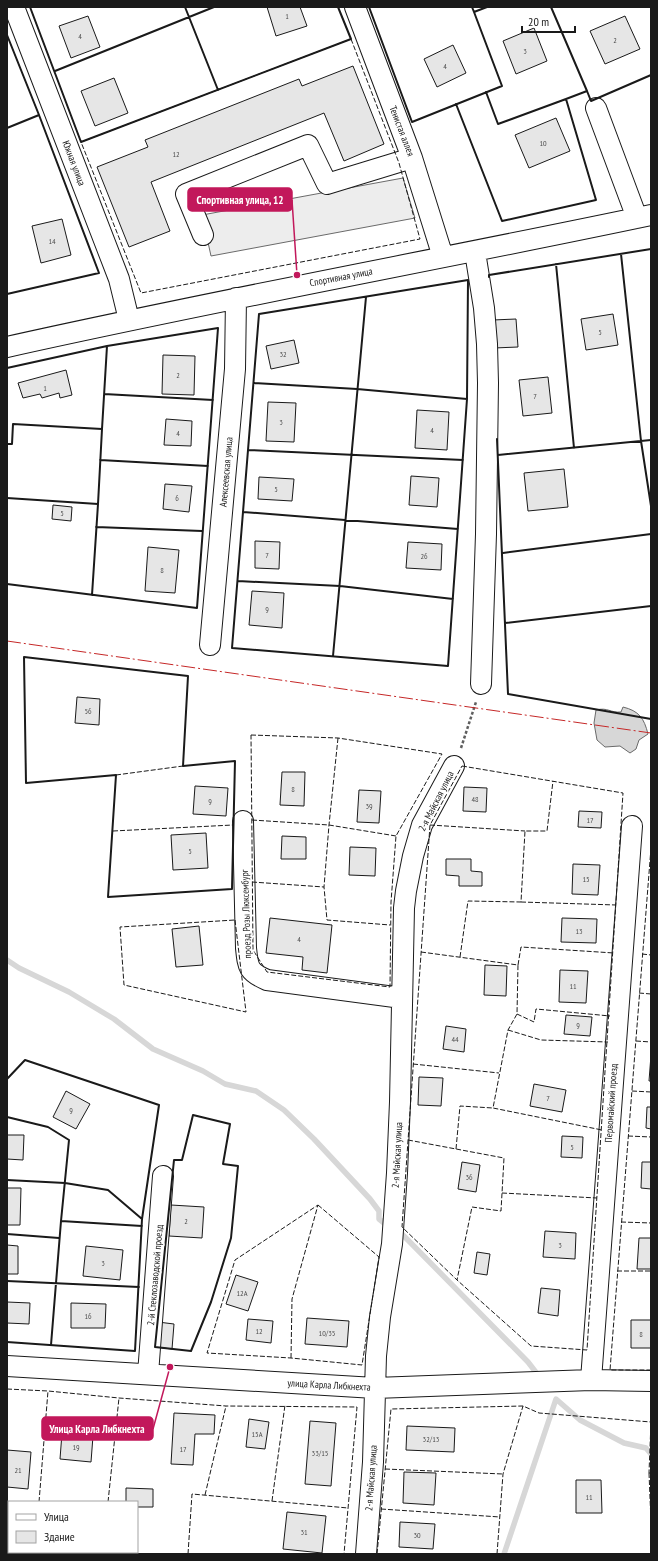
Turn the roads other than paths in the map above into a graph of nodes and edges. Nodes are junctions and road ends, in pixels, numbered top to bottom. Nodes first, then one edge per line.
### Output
1 (14, 7) edge
2 (355, 7) edge
3 (596, 108) dead end
4 (412, 158) junction
5 (644, 216) edge
6 (203, 235) dead end
7 (475, 252) junction
8 (443, 257) junction
9 (236, 298) junction
10 (129, 320) junction
11 (7, 347) edge
12 (210, 645) dead end
13 (481, 684) road end
14 (454, 766) road end
15 (243, 821) dead end
16 (632, 826) dead end
17 (402, 998) junction
18 (163, 1176) dead end
19 (7, 1366) edge
20 (148, 1374) junction
21 (591, 1380) junction
22 (651, 1381) edge
23 (375, 1388) junction
24 (366, 1554) edge

1 - 10 street, Южная улица
2 - 4 street, Тенистая аллея
3 - 5 street
4 - 6 street
4 - 8 street, Тенистая аллея
5 - 7 street, Спортивная улица
7 - 8 street, Спортивная улица
7 - 13 street
8 - 9 street, Спортивная улица
9 - 10 street, Спортивная улица
9 - 12 street, Алексеевская улица
10 - 11 street, Спортивная улица
14 - 17 street, 2-я Майская улица
15 - 17 street, проезд Розы Люксембург
16 - 21 street, Первомайский проезд
17 - 23 street, 2-я Майская улица
18 - 20 street, 2-й Стеклозаводской проезд
19 - 20 street, улица Карла Либкнехта
20 - 23 street, улица Карла Либкнехта
21 - 22 street, улица Карла Либкнехта
21 - 23 street, улица Карла Либкнехта
23 - 24 street, 2-я Майская улица

